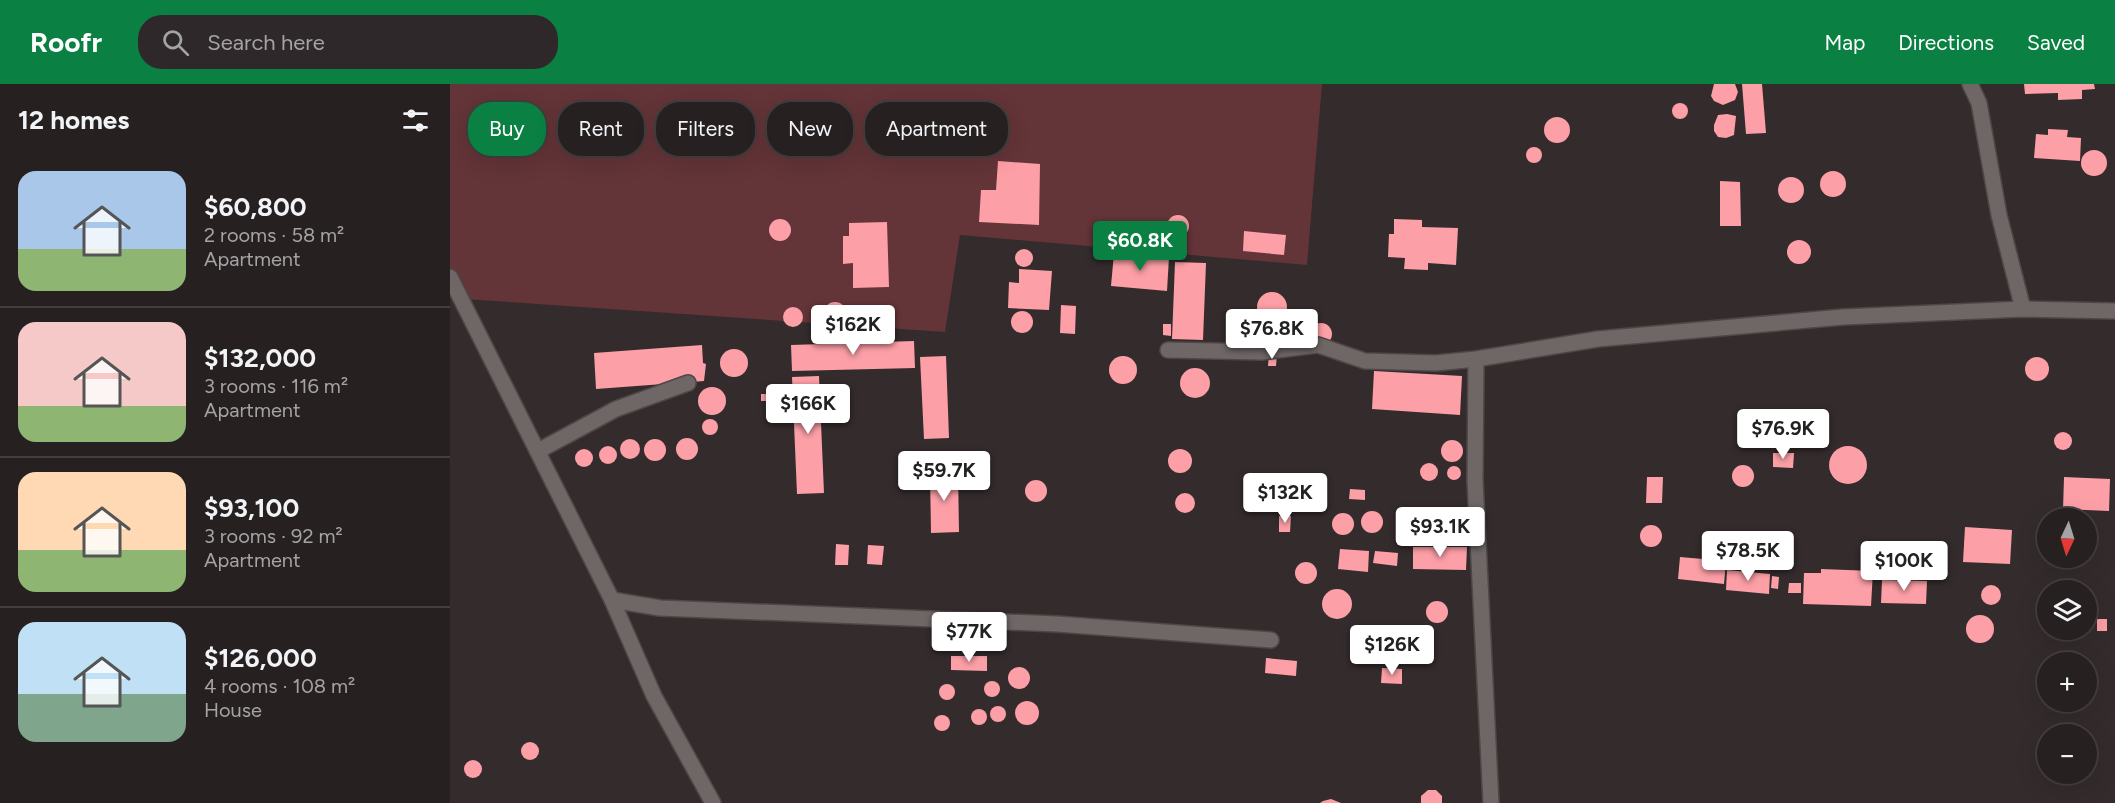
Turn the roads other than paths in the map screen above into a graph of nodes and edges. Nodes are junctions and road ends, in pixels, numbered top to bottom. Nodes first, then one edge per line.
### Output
1 (1970, 84) edge
2 (450, 277) edge
3 (2023, 309) junction
4 (2115, 311) edge
5 (1168, 350) dead end
6 (1476, 359) junction
7 (688, 383) dead end
8 (538, 451) junction
9 (612, 600) junction
10 (1271, 640) dead end
11 (713, 803) edge
12 (1491, 803) edge

1 - 3 street
2 - 8 street
3 - 4 street
3 - 6 street
5 - 6 street
6 - 12 street
7 - 8 street
8 - 9 street
9 - 10 street
9 - 11 street

